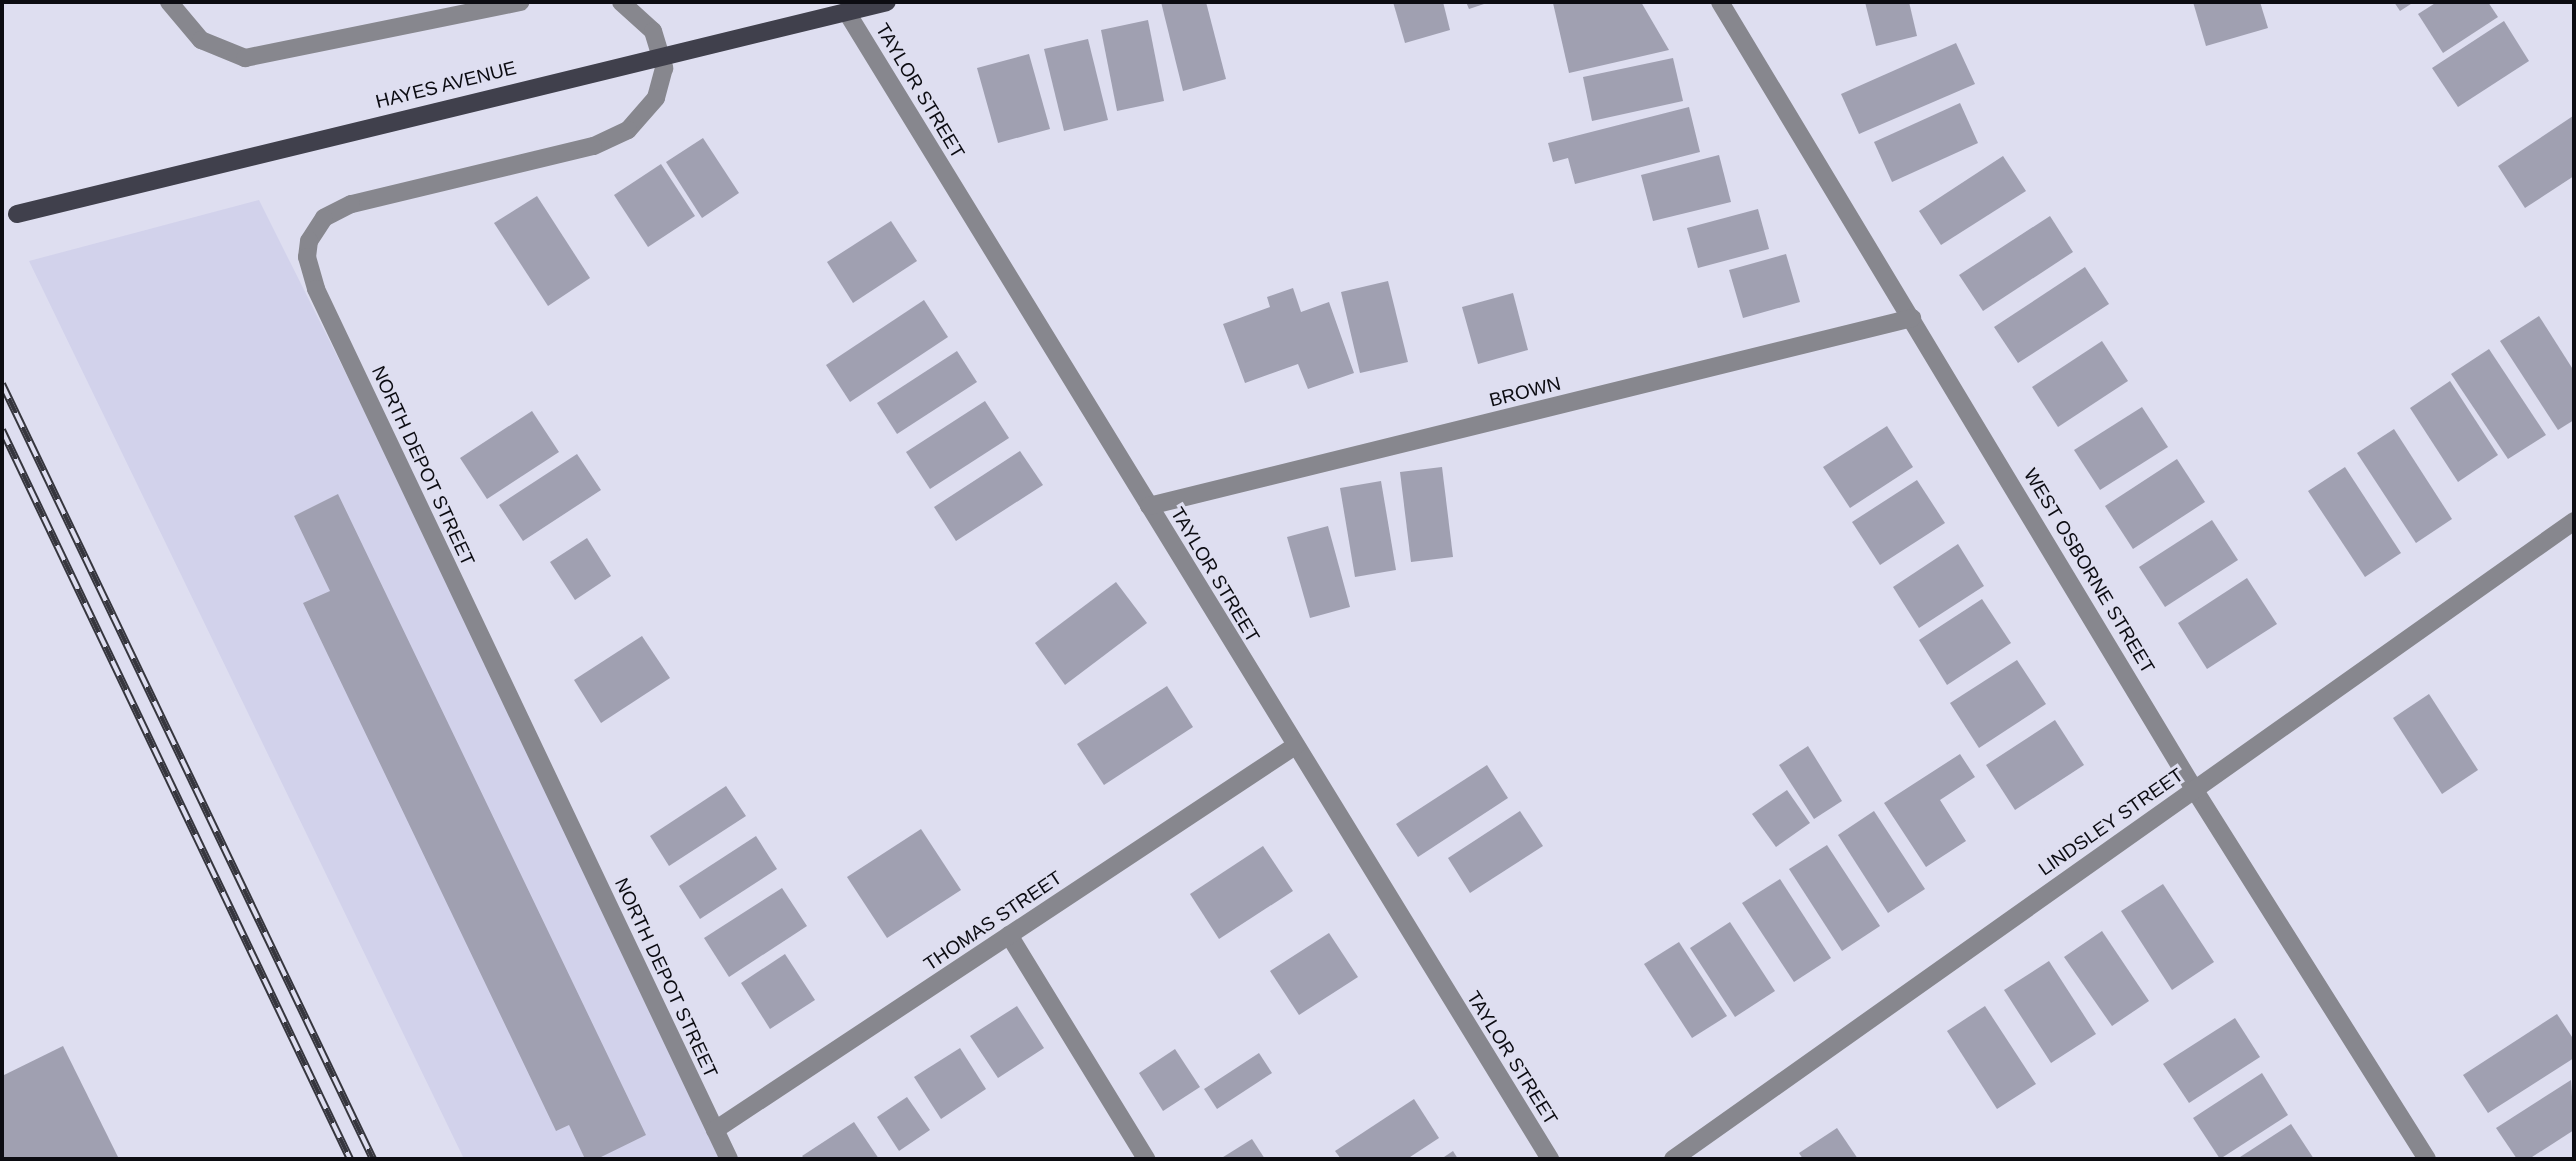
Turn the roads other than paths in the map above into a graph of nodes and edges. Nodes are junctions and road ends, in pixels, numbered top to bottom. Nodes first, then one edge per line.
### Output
1 (169, 2) edge
2 (520, 2) edge
3 (621, 2) edge
4 (887, 2) edge
5 (1720, 2) edge
6 (846, 11) junction
7 (663, 53) junction
8 (17, 214) dead end
9 (1912, 318) junction
10 (1149, 506) junction
11 (2574, 521) edge
12 (1295, 746) junction
13 (2194, 789) junction
14 (1009, 935) junction
15 (715, 1130) junction
16 (729, 1159) edge
17 (1146, 1159) edge
18 (1550, 1159) edge
19 (1673, 1159) edge
20 (2427, 1159) edge

1 - 2 street
3 - 7 street
4 - 6 main road, HAYES AVENUE
5 - 9 street, WEST OSBORNE STREET
6 - 7 main road, HAYES AVENUE
6 - 10 street, TAYLOR STREET
7 - 8 main road, HAYES AVENUE
7 - 15 street, NORTH DEPOT STREET
9 - 10 street, BROWN
9 - 13 street, WEST OSBORNE STREET
10 - 12 street, TAYLOR STREET
11 - 13 street, LINDSLEY STREET
12 - 14 street, THOMAS STREET
12 - 18 street, TAYLOR STREET
13 - 19 street, LINDSLEY STREET
13 - 20 street, WEST OSBORNE STREET
14 - 15 street, THOMAS STREET
14 - 17 street
15 - 16 street, NORTH DEPOT STREET

